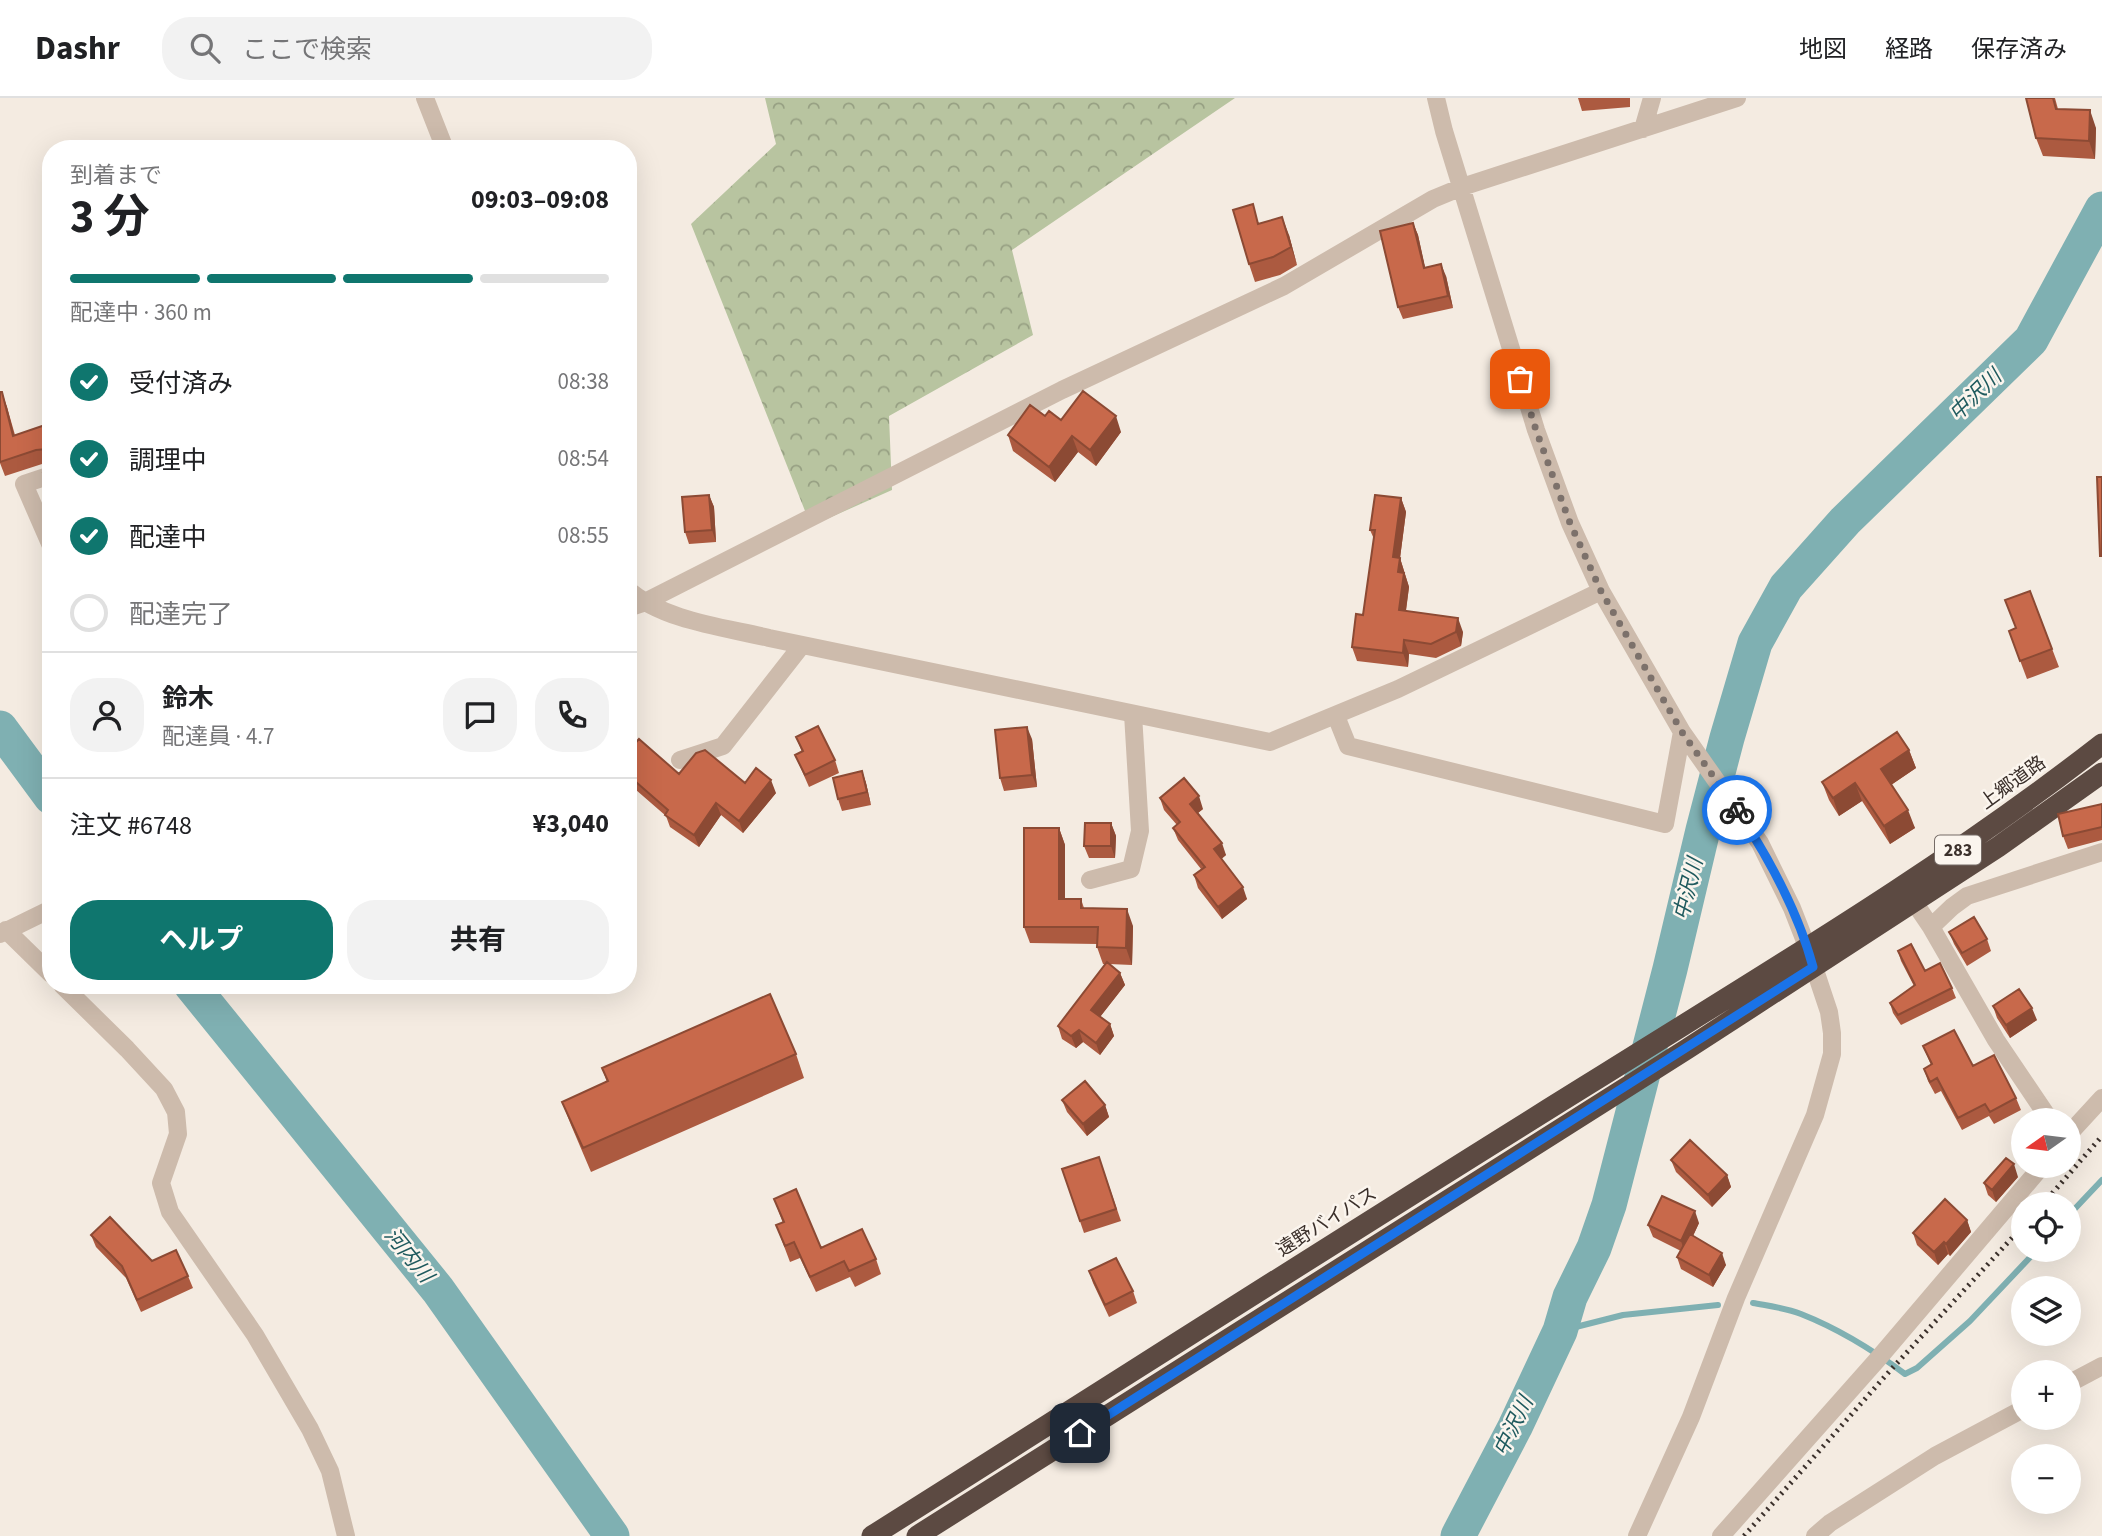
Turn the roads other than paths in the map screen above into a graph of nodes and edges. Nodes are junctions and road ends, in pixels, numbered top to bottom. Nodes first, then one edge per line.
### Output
1 (425, 98) edge
2 (1437, 98) edge
3 (1652, 98) edge
4 (1737, 98) edge
5 (1643, 129) junction
6 (441, 140) edge
7 (1462, 187) junction
8 (42, 478) edge
9 (42, 525) edge
10 (1601, 591) junction
11 (637, 605) edge
12 (637, 606) edge
13 (802, 645) junction
14 (1133, 714) junction
15 (1336, 716) junction
16 (1682, 732) junction
17 (2102, 744) edge
18 (680, 760) dead end
19 (2102, 773) edge
20 (2102, 852) edge
21 (1090, 880) dead end
22 (1914, 902) junction
23 (42, 914) edge
24 (1931, 927) junction
25 (3, 932) edge
26 (1811, 958) junction
27 (42, 966) edge
28 (71, 994) edge
29 (2102, 1098) edge
30 (2042, 1108) edge
31 (2081, 1121) edge
32 (2032, 1178) edge
33 (2102, 1366) edge
34 (2081, 1377) edge
35 (2011, 1415) edge
36 (897, 1530) edge
37 (346, 1536) edge
38 (872, 1536) edge
39 (917, 1536) edge
40 (1637, 1536) edge
41 (1721, 1536) edge
42 (1815, 1536) edge

1 - 6 street
2 - 7 street
3 - 5 street
4 - 5 street
5 - 7 street
7 - 10 street
7 - 11 street
8 - 9 street
10 - 15 street
10 - 16 street
12 - 13 street
13 - 14 street
13 - 18 street
14 - 15 street
14 - 21 street
15 - 16 street
16 - 26 street
17 - 26 highway, 上郷道路 / 283
19 - 22 highway, 283
20 - 24 street
22 - 24 street
22 - 26 highway, 283
23 - 25 street
24 - 30 street
25 - 27 street
26 - 36 highway, 遠野バイパス / 283
26 - 39 highway, 283
26 - 40 street
28 - 37 street
29 - 31 street
32 - 41 street
33 - 34 street
35 - 42 street
36 - 38 highway, 遠野バイパス / 283

